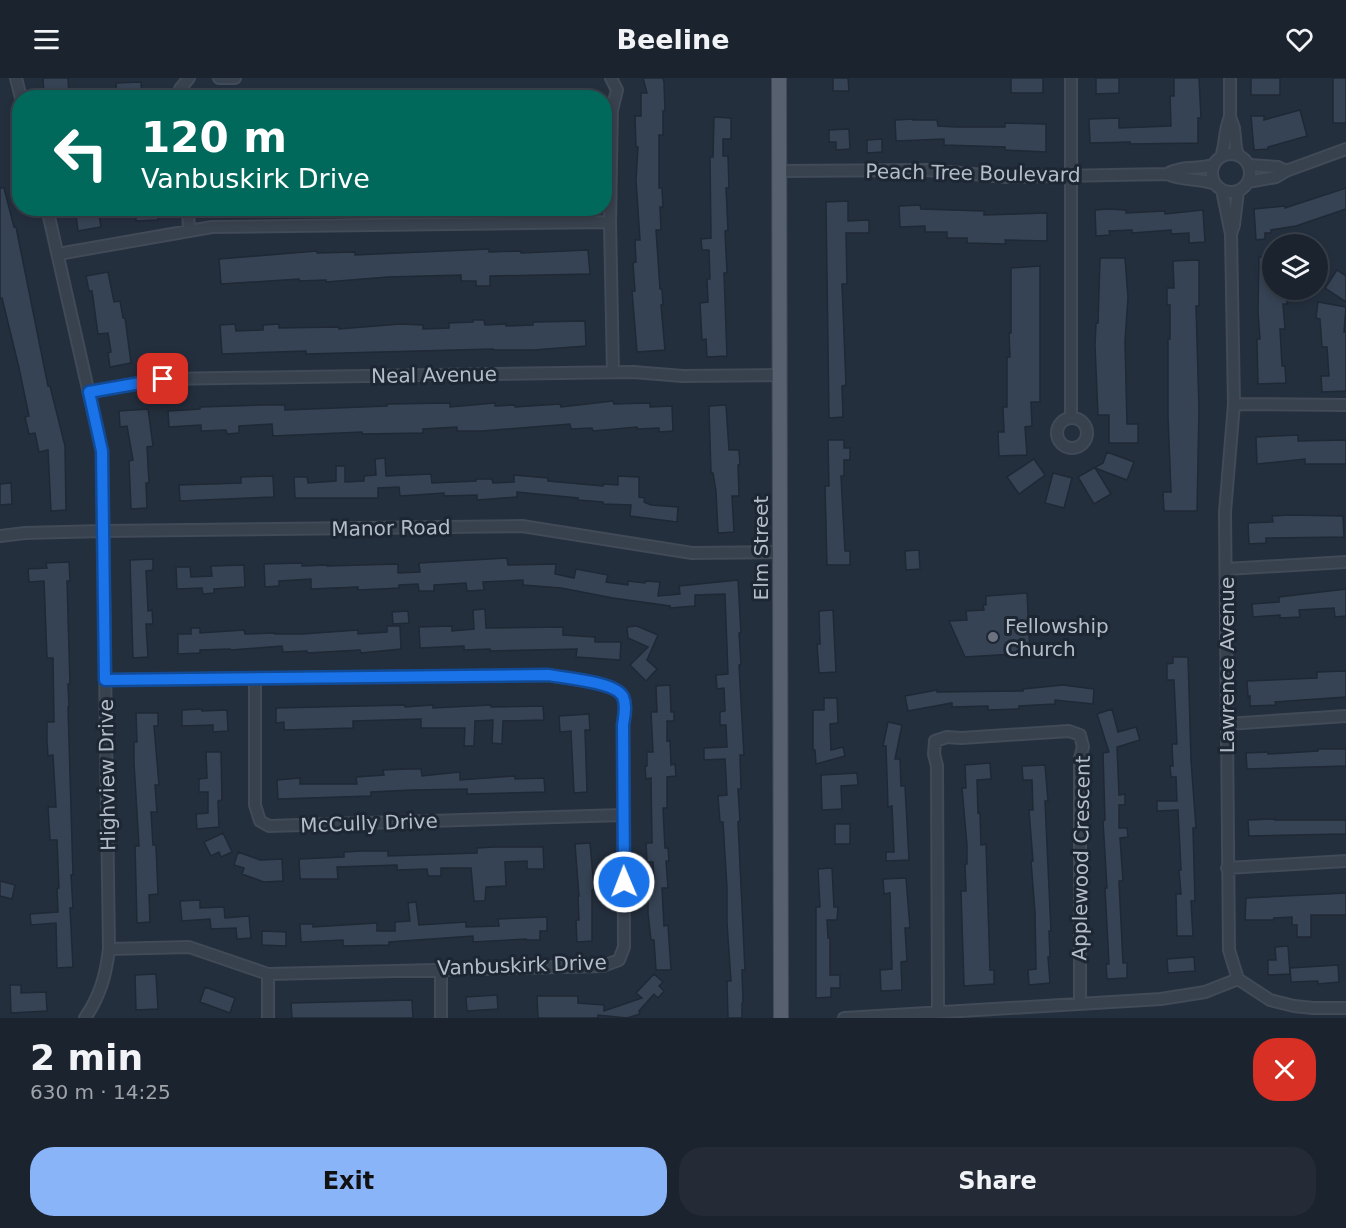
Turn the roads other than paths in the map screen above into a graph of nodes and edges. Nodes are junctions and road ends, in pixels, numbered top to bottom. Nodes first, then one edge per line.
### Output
1 (189, 78) edge
2 (219, 78) edge
3 (235, 78) edge
4 (611, 78) edge
5 (779, 78) edge
6 (1071, 78) edge
7 (1230, 78) edge
8 (180, 90) edge
9 (612, 111) edge
10 (1230, 117) junction
11 (1346, 149) edge
12 (1238, 155) junction
13 (1217, 161) junction
14 (1249, 165) junction
15 (780, 171) junction
16 (1286, 171) junction
17 (1167, 174) junction
18 (1071, 175) junction
19 (1248, 182) junction
20 (1218, 187) junction
21 (1238, 191) junction
22 (49, 216) edge
23 (188, 216) edge
24 (610, 216) edge
25 (610, 222) junction
26 (189, 231) junction
27 (1231, 234) junction
28 (58, 254) junction
29 (613, 372) junction
30 (779, 375) junction
31 (89, 392) junction
32 (1234, 404) junction
33 (1346, 405) edge
34 (1071, 418) dead end
35 (103, 531) junction
36 (0, 536) edge
37 (780, 552) junction
38 (1346, 562) edge
39 (1226, 569) junction
40 (255, 678) junction
41 (105, 680) junction
42 (1346, 717) edge
43 (1227, 724) junction
44 (623, 815) junction
45 (1346, 861) edge
46 (1227, 868) junction
47 (109, 949) junction
48 (441, 969) junction
49 (268, 974) junction
50 (1238, 979) junction
51 (1080, 1004) junction
52 (1346, 1008) edge
53 (938, 1012) junction
54 (86, 1018) edge
55 (268, 1018) edge
56 (441, 1018) edge
57 (781, 1018) edge
58 (844, 1018) edge

1 - 8 street
2 - 3 street
4 - 9 street
5 - 15 main road, Elm Street
6 - 18 street
7 - 10 street
10 - 12 street
10 - 13 street
11 - 16 street
12 - 13 street
12 - 14 street
13 - 17 street, Peach Tree Boulevard
13 - 20 street
14 - 16 street
14 - 19 street
15 - 18 street, Peach Tree Boulevard
15 - 30 main road, Elm Street
16 - 19 street
17 - 18 street, Peach Tree Boulevard
17 - 20 street, Peach Tree Boulevard
18 - 34 street
19 - 21 street
20 - 21 street
20 - 27 street, Lawrence Avenue
21 - 27 street, Lawrence Avenue
22 - 28 street, Highview Drive
23 - 26 street
24 - 25 street
25 - 26 street
25 - 29 street
26 - 28 street
27 - 32 street, Lawrence Avenue
28 - 31 street, Highview Drive
29 - 30 street, Neal Avenue
29 - 31 street, Neal Avenue
30 - 37 main road, Elm Street
31 - 35 street, Highview Drive
32 - 33 street
32 - 39 street, Lawrence Avenue
35 - 36 street, Manor Road
35 - 37 street, Manor Road
35 - 41 street, Highview Drive
37 - 57 main road, Elm Street
38 - 39 street
39 - 43 street, Lawrence Avenue
40 - 41 street, Vanbuskirk Drive
40 - 44 street, Vanbuskirk Drive
40 - 44 street, McCully Drive
41 - 47 street, Highview Drive
42 - 43 street
43 - 46 street, Lawrence Avenue
44 - 48 street, Vanbuskirk Drive
45 - 46 street
46 - 50 street, Lawrence Avenue
47 - 49 street, Vanbuskirk Drive
47 - 54 street, Highview Drive
48 - 49 street, Vanbuskirk Drive
48 - 56 street
49 - 55 street
50 - 51 street
50 - 52 street
51 - 53 street
51 - 53 street, Applewood Crescent
53 - 58 street

